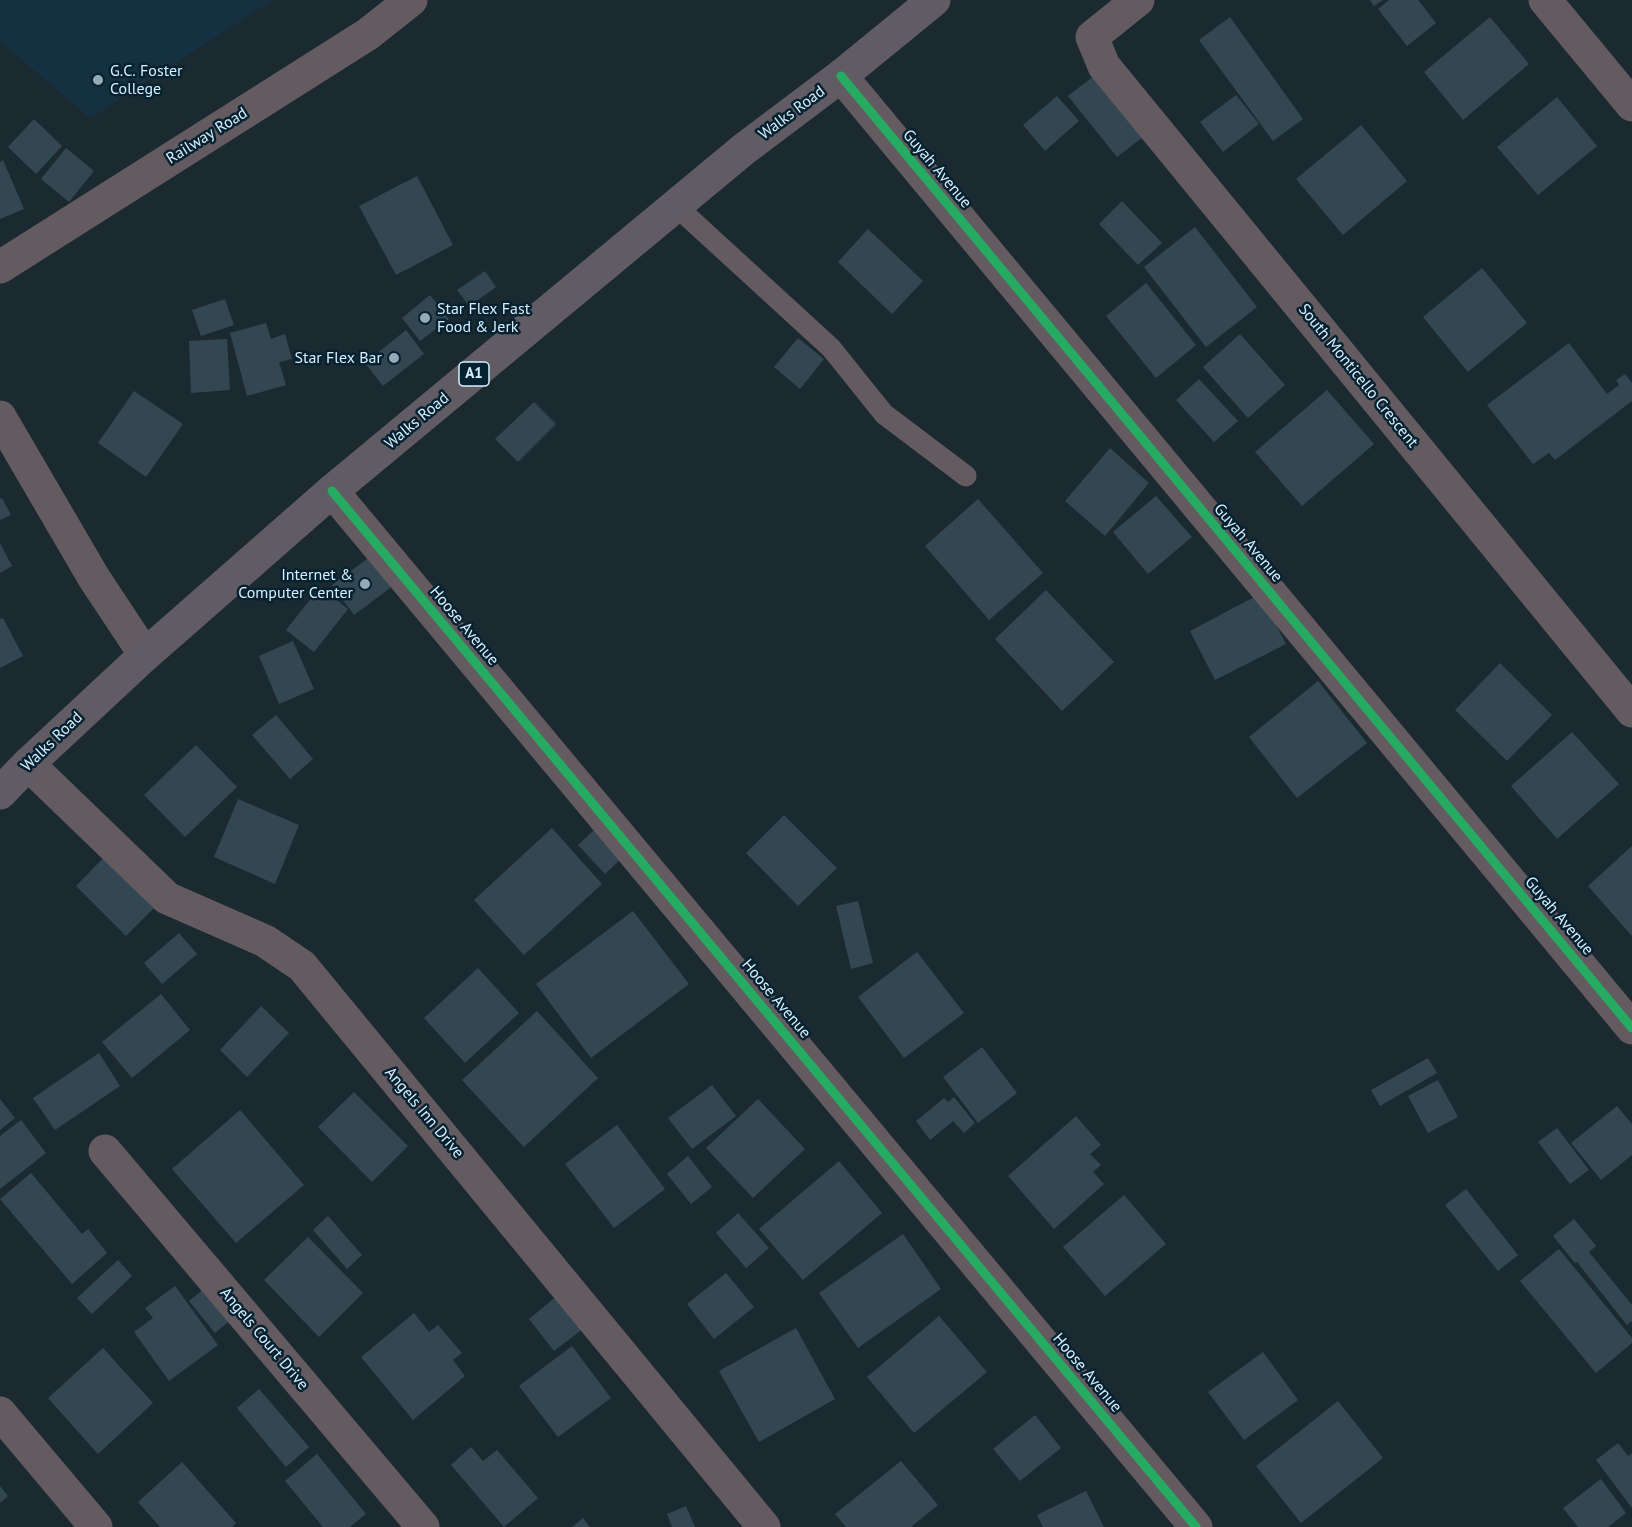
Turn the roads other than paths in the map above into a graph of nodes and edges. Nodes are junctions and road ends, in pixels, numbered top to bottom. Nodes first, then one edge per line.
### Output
1 (411, 0) edge
2 (934, 0) edge
3 (1138, 0) edge
4 (1545, 0) edge
5 (841, 76) junction
6 (1632, 105) edge
7 (676, 206) junction
8 (0, 267) edge
9 (0, 417) edge
10 (966, 476) dead end
11 (332, 491) junction
12 (145, 655) junction
13 (1632, 711) edge
14 (28, 764) junction
15 (0, 793) edge
16 (1632, 1028) edge
17 (105, 1151) dead end
18 (0, 1413) edge
19 (96, 1527) edge
20 (423, 1527) edge
21 (764, 1527) edge
22 (1196, 1527) edge

1 - 8 street, Railway Road
2 - 5 main road, Walks Road / A1
3 - 13 street, South Monticello Crescent
4 - 6 street
5 - 7 main road, Walks Road / A1
5 - 16 street, Guyah Avenue
7 - 10 lane
7 - 11 main road, Walks Road / A1
9 - 12 street
11 - 12 main road, Walks Road / A1
11 - 22 street, Hoose Avenue
12 - 14 main road, Walks Road / A1
14 - 15 main road, Walks Road / A1
14 - 21 street, Angels Inn Drive
17 - 20 street, Angels Court Drive
18 - 19 street

